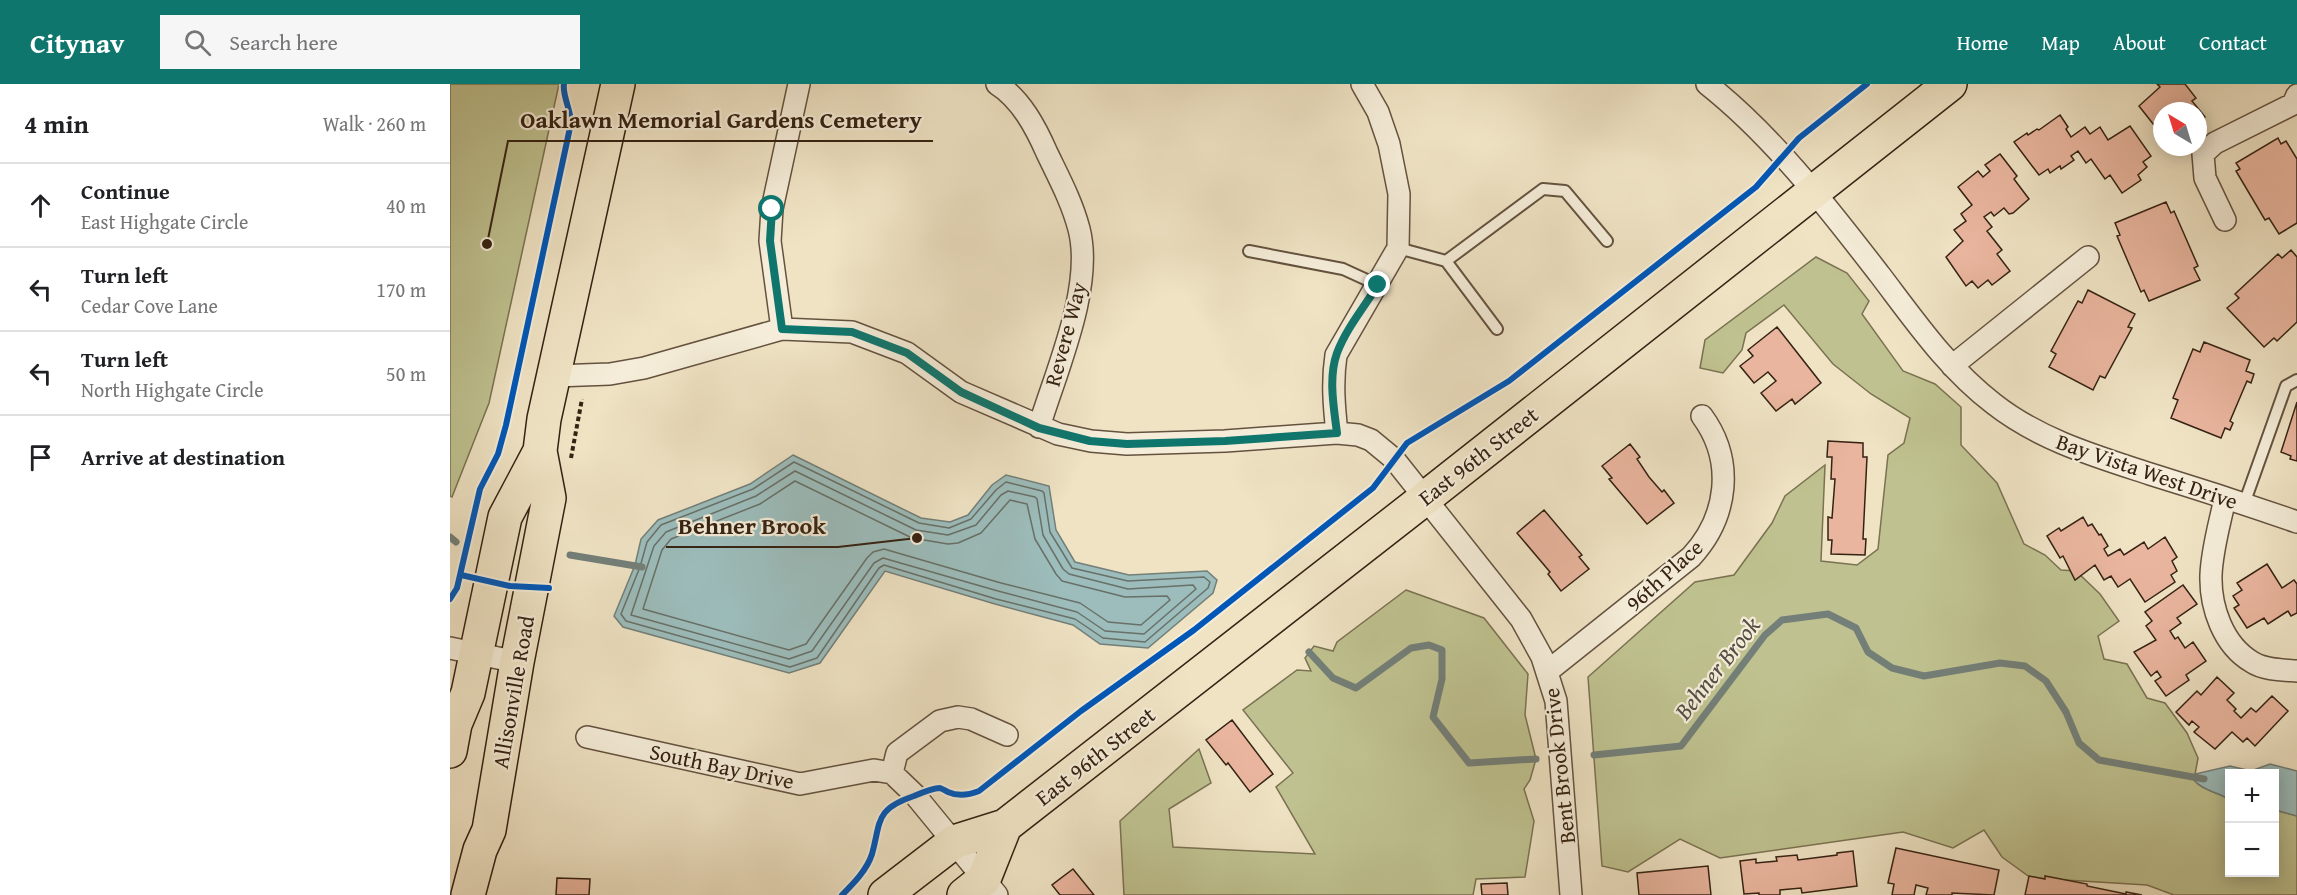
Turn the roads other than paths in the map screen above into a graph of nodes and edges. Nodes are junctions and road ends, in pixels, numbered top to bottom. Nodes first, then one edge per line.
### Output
1 (618, 84) edge
2 (799, 84) edge
3 (997, 84) edge
4 (1362, 84) edge
5 (1707, 84) edge
6 (1950, 84) edge
7 (2296, 103) edge
8 (1814, 192) junction
9 (2225, 220) dead end
10 (1607, 241) dead end
11 (1398, 248) junction
12 (1249, 251) dead end
13 (2088, 257) dead end
14 (1446, 261) junction
15 (1378, 285) junction
16 (782, 329) junction
17 (1497, 329) dead end
18 (1952, 366) junction
19 (555, 376) junction
20 (2297, 380) edge
21 (1702, 416) dead end
22 (1039, 428) junction
23 (1337, 433) junction
24 (540, 451) junction
25 (1424, 499) junction
26 (2234, 501) junction
27 (2297, 522) edge
28 (463, 651) edge
29 (517, 662) junction
30 (2297, 671) edge
31 (1548, 672) junction
32 (1007, 735) dead end
33 (587, 737) dead end
34 (450, 751) edge
35 (892, 773) junction
36 (1005, 826) junction
37 (973, 874) edge
38 (468, 895) edge
39 (885, 895) edge
40 (1571, 895) edge

1 - 19 main road, Allisonville Road
2 - 16 street
3 - 22 street, Revere Way
4 - 11 street
5 - 8 street, Bay Vista West Drive
6 - 8 main road, East 96th Street
7 - 9 street
8 - 18 street, Bay Vista West Drive
8 - 25 main road, East 96th Street
10 - 14 lane
11 - 14 lane
11 - 15 street
12 - 15 lane
13 - 18 street
14 - 17 lane
15 - 23 street
16 - 19 street, Bent Brook Drive
16 - 22 street, Bent Brook Drive
18 - 26 street, Bay Vista West Drive
19 - 24 main road, Allisonville Road
20 - 26 lane
21 - 31 street, 96th Place
22 - 23 street, Bent Brook Drive
23 - 25 street, Bent Brook Drive
24 - 28 main road, Allisonville Road
24 - 29 main road, Allisonville Road
25 - 31 street, Bent Brook Drive
25 - 36 main road, East 96th Street
26 - 27 street, Bay Vista West Drive
26 - 30 street
28 - 29 street
28 - 34 main road, Allisonville Road
29 - 38 main road, Allisonville Road
31 - 40 street, Bent Brook Drive
32 - 35 street
33 - 35 street, South Bay Drive
35 - 37 street
36 - 37 main road, East 96th Street
36 - 37 main road
37 - 39 main road, East 96th Street

